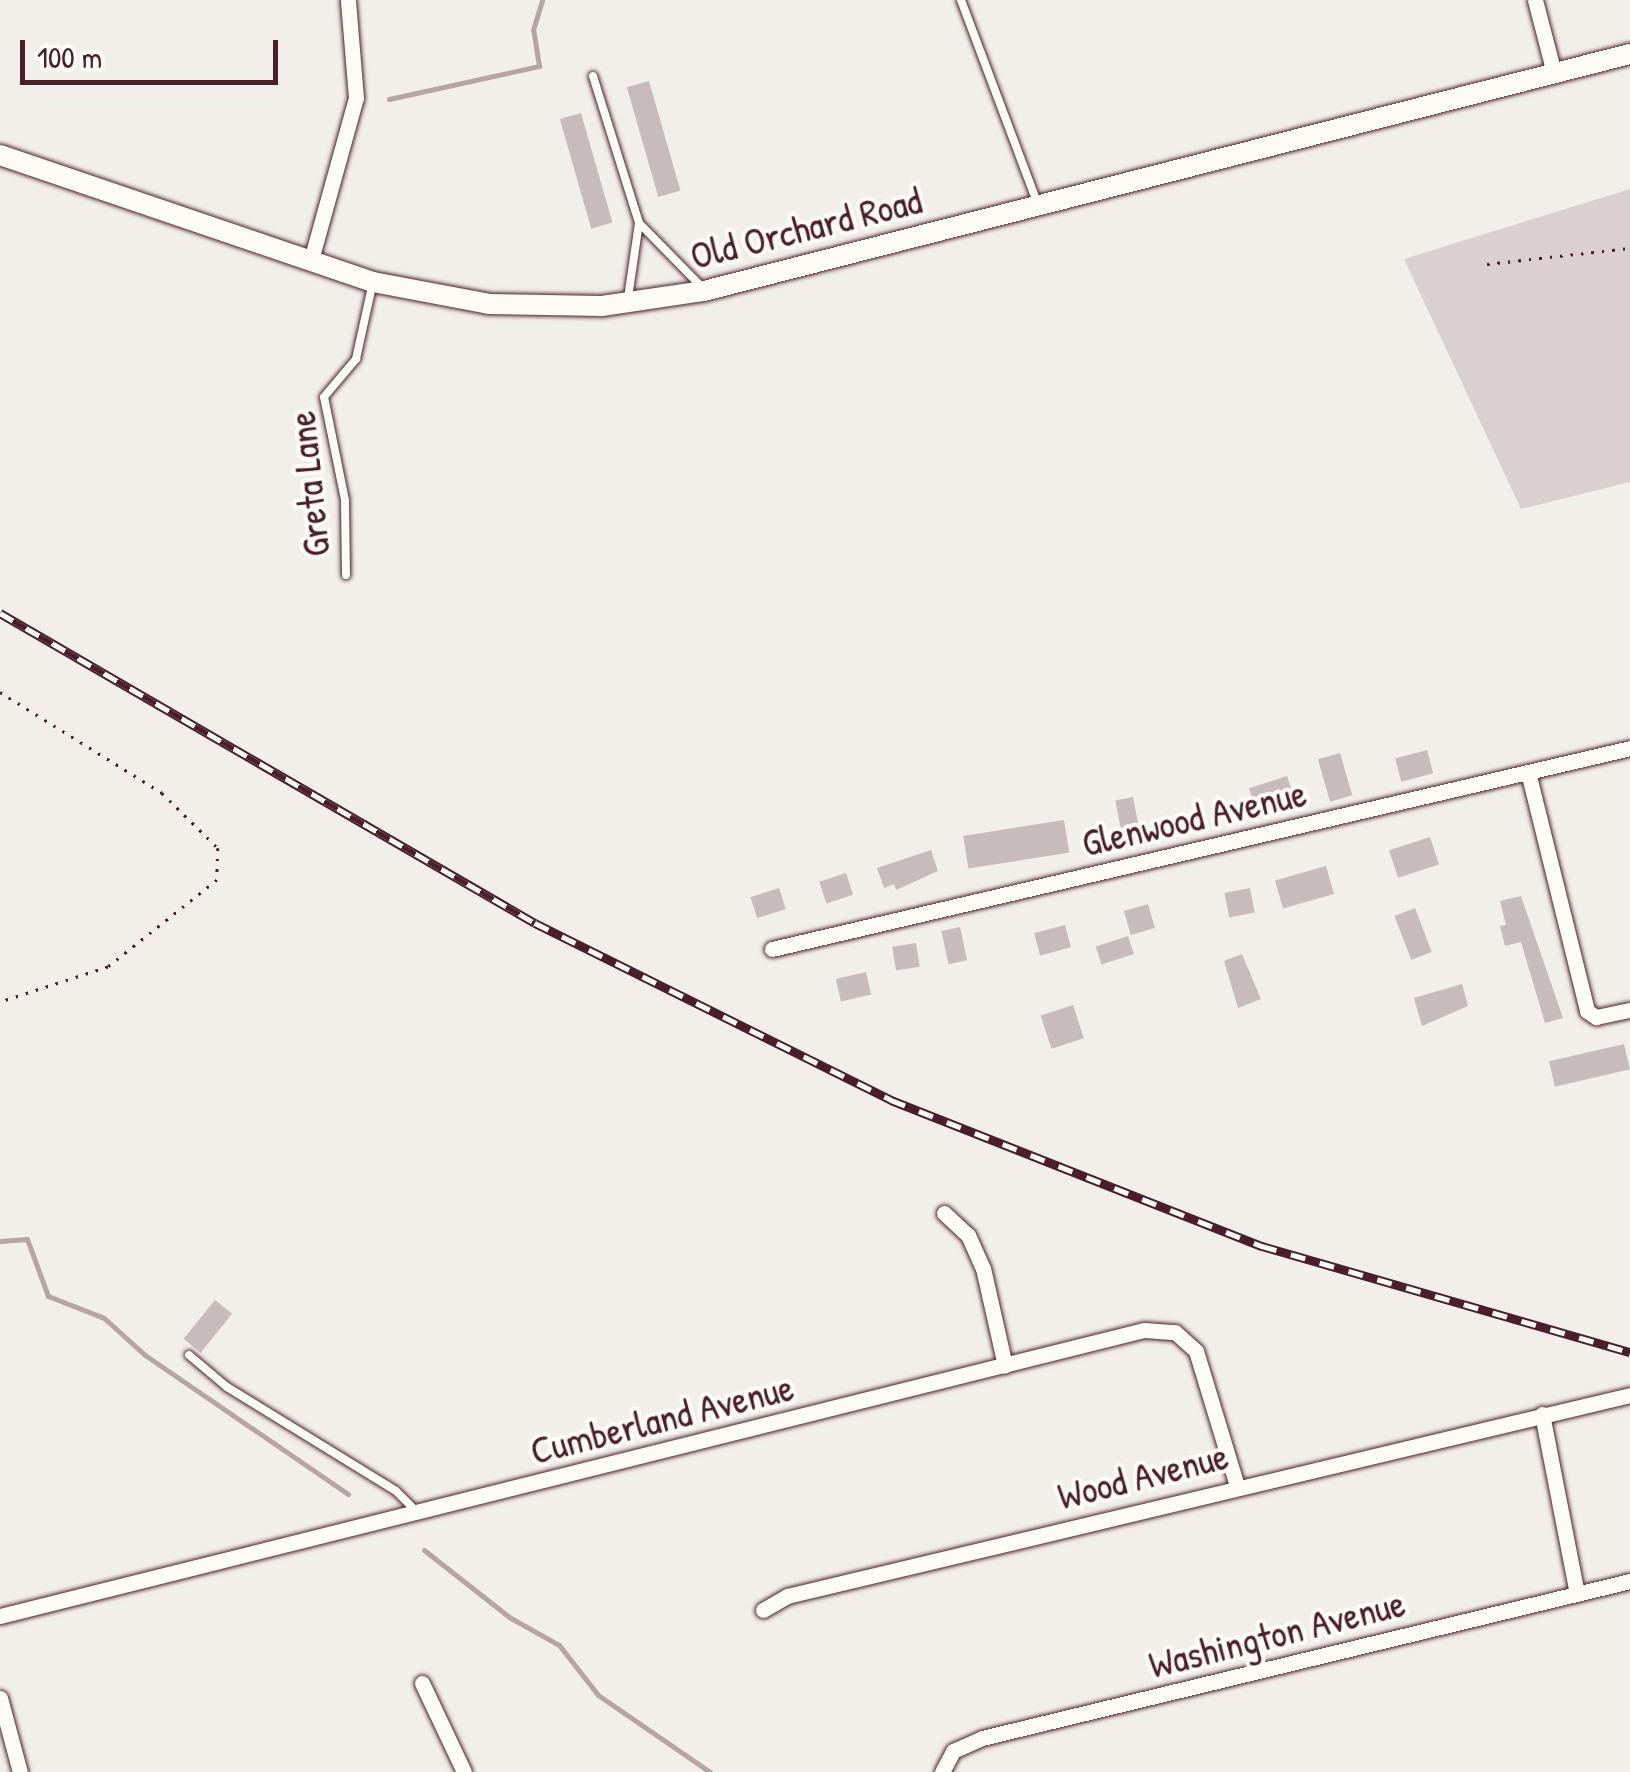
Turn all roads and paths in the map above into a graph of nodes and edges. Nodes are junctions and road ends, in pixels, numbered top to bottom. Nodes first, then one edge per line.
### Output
1 (348, 0) edge
2 (961, 0) edge
3 (1535, 0) edge
4 (1630, 54) edge
5 (1554, 73) junction
6 (592, 76) dead end
7 (0, 155) edge
8 (1038, 206) junction
9 (638, 223) junction
10 (1630, 248) edge
11 (311, 260) junction
12 (1486, 264) dead end
13 (373, 282) junction
14 (704, 291) junction
15 (629, 304) junction
16 (346, 575) dead end
17 (0, 692) edge
18 (1630, 748) edge
19 (1528, 772) junction
20 (773, 956) dead end
21 (0, 1002) edge
22 (1630, 1010) edge
23 (944, 1213) dead end
24 (189, 1354) dead end
25 (1005, 1366) junction
26 (1630, 1395) edge
27 (1542, 1414) junction
28 (1237, 1486) junction
29 (419, 1514) junction
30 (1630, 1581) edge
31 (1577, 1594) junction
32 (764, 1610) dead end
33 (0, 1616) edge
34 (422, 1683) dead end
35 (0, 1698) edge
36 (944, 1766) edge
37 (20, 1772) edge
38 (464, 1772) edge

1 - 11 street
2 - 8 lane
3 - 5 street
4 - 5 street, Old Orchard Road
5 - 8 street, Old Orchard Road
6 - 9 lane
7 - 11 street, Old Orchard Road
8 - 14 street, Old Orchard Road
9 - 14 lane
9 - 15 lane
10 - 12 path
11 - 13 street, Old Orchard Road
13 - 15 street, Old Orchard Road
13 - 16 lane, Greta Lane
14 - 15 street, Old Orchard Road
17 - 21 path
18 - 19 street, Glenwood Avenue
19 - 20 street, Glenwood Avenue
19 - 22 street
23 - 25 street
24 - 29 lane
25 - 28 street, Cumberland Avenue
25 - 29 street, Cumberland Avenue
26 - 27 street, Wood Avenue
27 - 28 street, Wood Avenue
27 - 31 street
28 - 32 street, Wood Avenue
29 - 33 street, Cumberland Avenue
30 - 31 street, Washington Avenue
31 - 36 street, Washington Avenue
34 - 38 street
35 - 37 street

